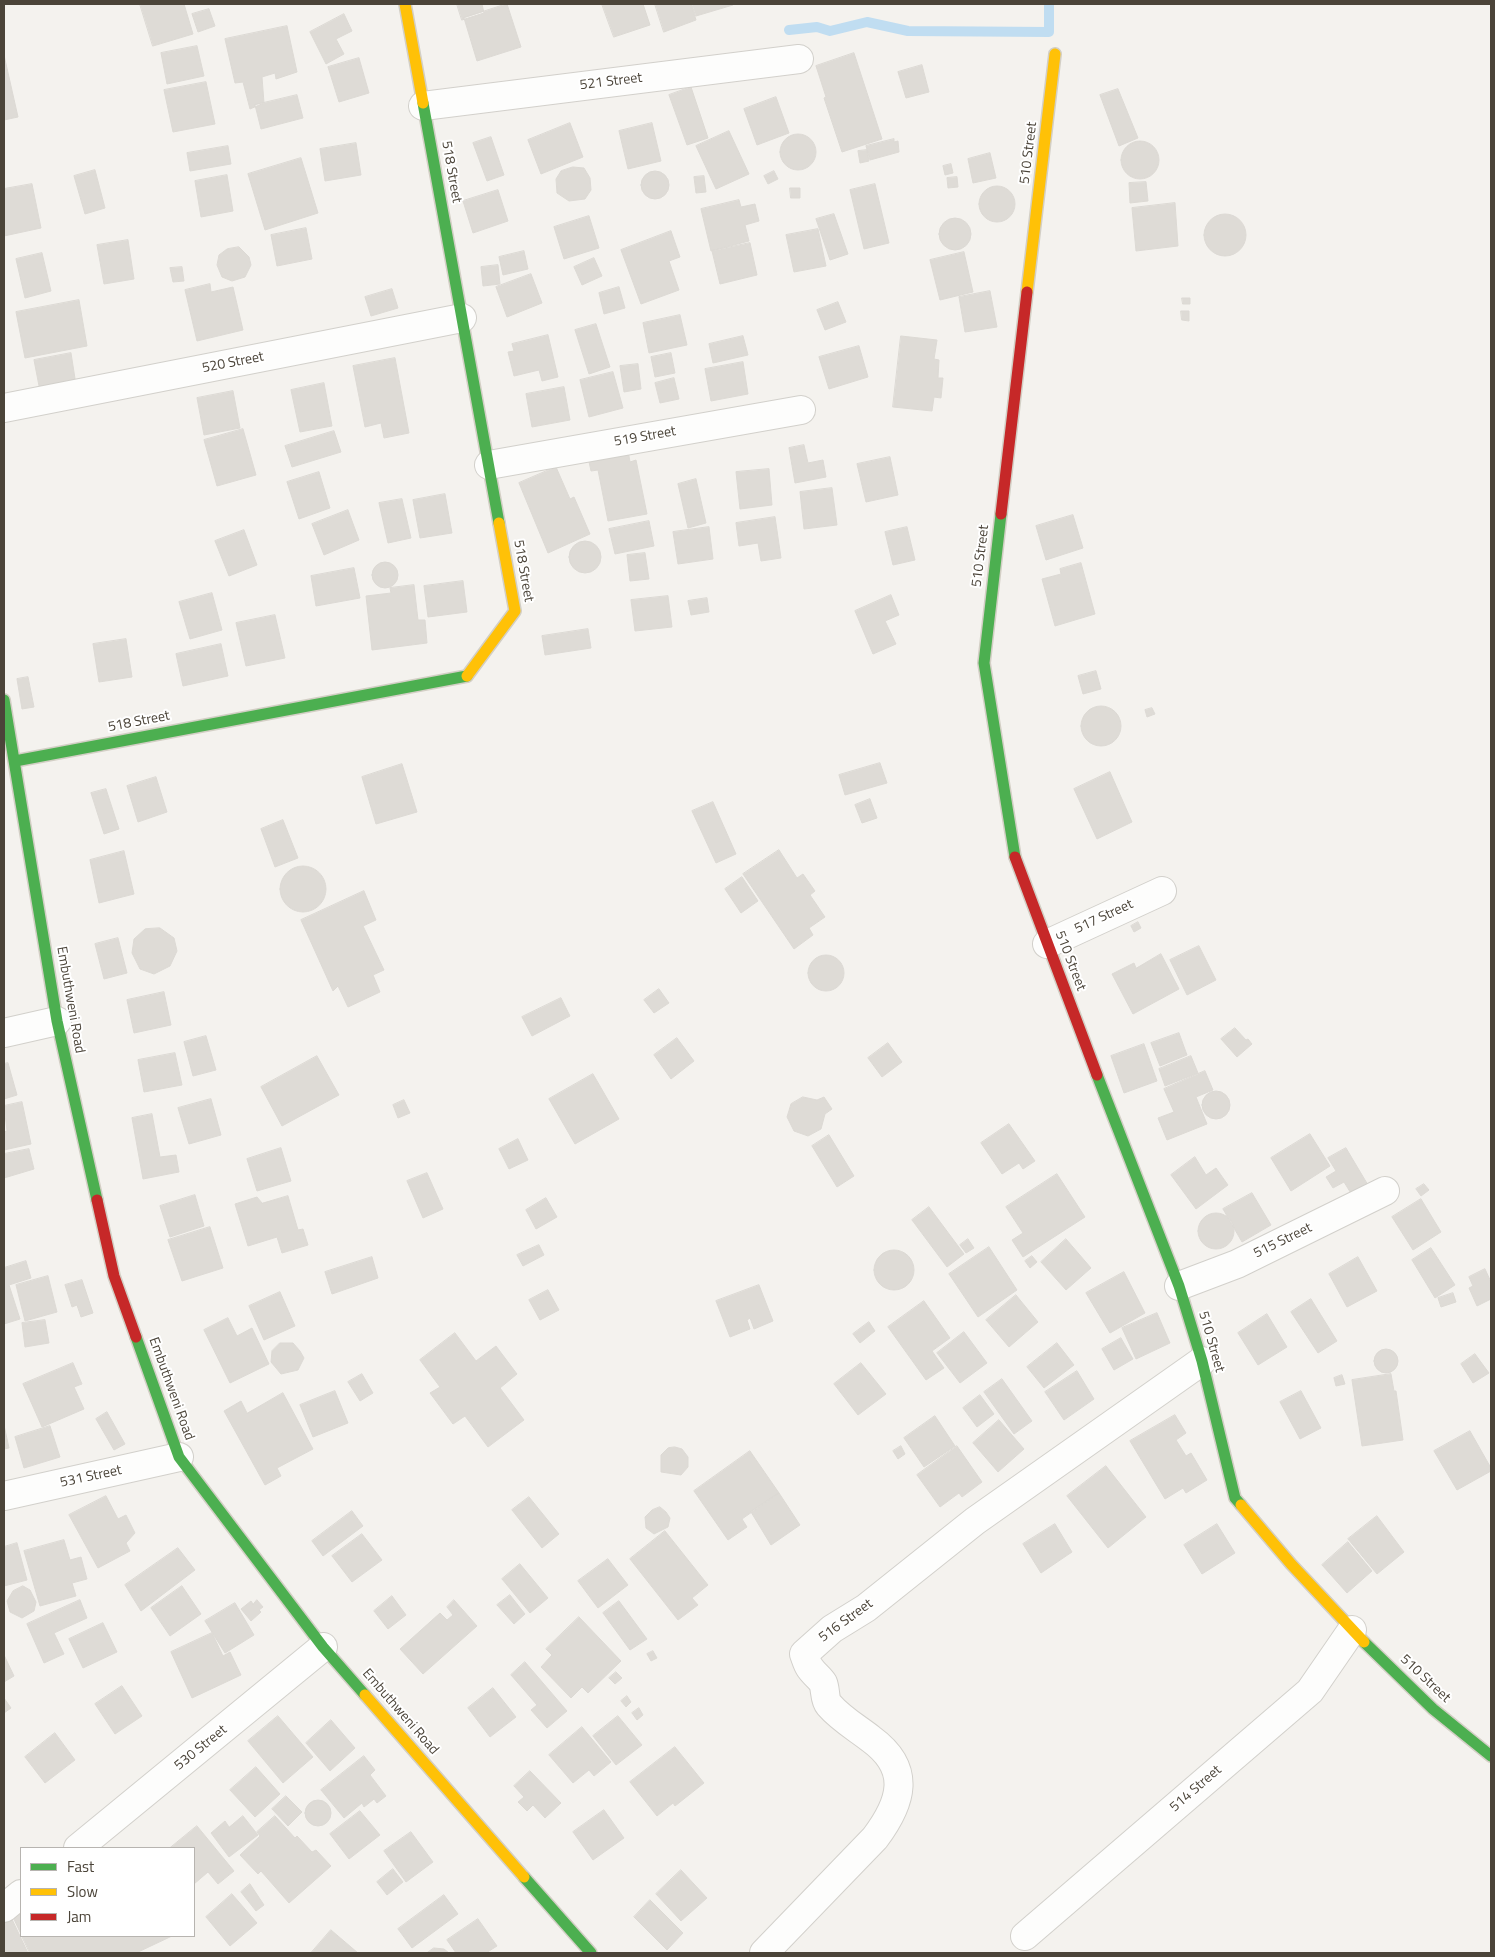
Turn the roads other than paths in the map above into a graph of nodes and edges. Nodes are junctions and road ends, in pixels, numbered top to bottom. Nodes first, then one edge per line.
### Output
1 (405, 4) edge
2 (1055, 54) dead end
3 (799, 60) dead end
4 (423, 106) junction
5 (462, 318) junction
6 (4, 408) edge
7 (801, 410) dead end
8 (489, 465) junction
9 (4, 700) edge
10 (15, 761) junction
11 (1162, 891) dead end
12 (1047, 944) junction
13 (57, 1020) junction
14 (4, 1033) edge
15 (1385, 1191) dead end
16 (1179, 1286) junction
17 (1202, 1361) junction
18 (179, 1457) junction
19 (4, 1496) edge
20 (1352, 1630) junction
21 (323, 1647) junction
22 (1491, 1756) edge
23 (79, 1847) edge
24 (20, 1895) edge
25 (4, 1908) edge
26 (1025, 1936) dead end
27 (591, 1953) edge
28 (764, 1953) edge

1 - 4 street, 518 Street
2 - 12 street, 510 Street
3 - 4 street, 521 Street
4 - 5 street, 518 Street
5 - 6 street, 520 Street
5 - 8 street, 518 Street
7 - 8 street, 519 Street
8 - 10 street, 518 Street
9 - 10 street, Embuthweni Road
10 - 13 street, Embuthweni Road
11 - 12 street, 517 Street
12 - 16 street, 510 Street
13 - 14 street
13 - 18 street, Embuthweni Road
15 - 16 street, 515 Street
16 - 17 street, 510 Street
17 - 20 street, 510 Street
17 - 28 street, 516 Street
18 - 19 street, 531 Street
18 - 21 street, Embuthweni Road
20 - 22 street, 510 Street
20 - 26 street, 514 Street
21 - 23 street, 530 Street
21 - 27 street, Embuthweni Road
24 - 25 street

